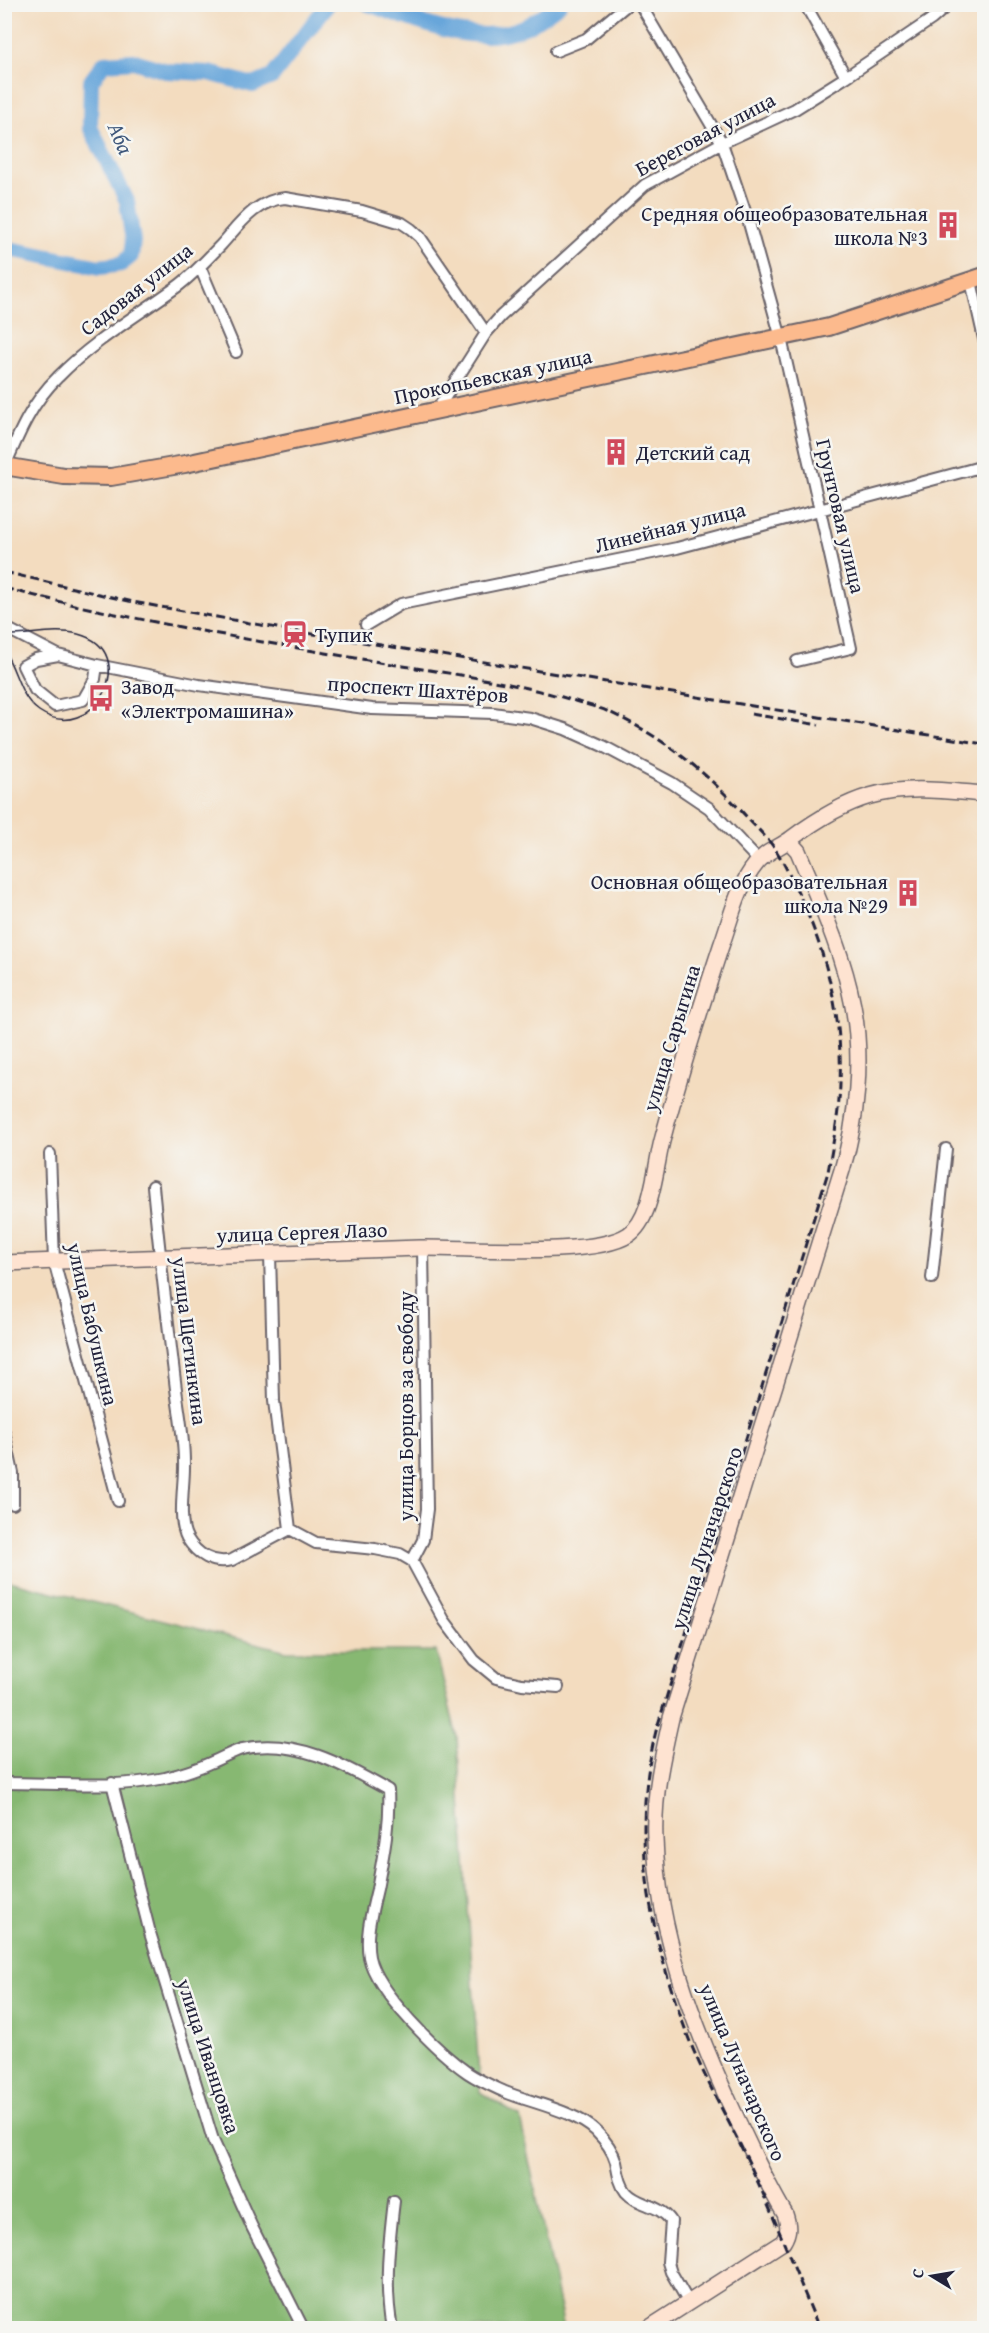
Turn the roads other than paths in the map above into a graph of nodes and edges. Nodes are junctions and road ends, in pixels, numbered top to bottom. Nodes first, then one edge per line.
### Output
1 (628, 4) edge
2 (640, 4) edge
3 (805, 4) edge
4 (949, 4) edge
5 (556, 51) dead end
6 (846, 77) junction
7 (722, 143) junction
8 (200, 267) junction
9 (978, 279) edge
10 (486, 333) junction
11 (781, 339) junction
12 (984, 339) edge
13 (236, 352) dead end
14 (437, 410) junction
15 (5, 466) edge
16 (984, 466) edge
17 (820, 509) junction
18 (366, 625) dead end
19 (4, 627) edge
20 (58, 655) junction
21 (797, 661) dead end
22 (97, 665) junction
23 (984, 794) edge
24 (789, 841) junction
25 (758, 860) junction
26 (946, 1149) dead end
27 (50, 1154) dead end
28 (153, 1186) dead end
29 (601, 1245) joint
30 (423, 1248) junction
31 (270, 1254) junction
32 (159, 1257) junction
33 (54, 1261) junction
34 (4, 1263) edge
35 (932, 1278) dead end
36 (4, 1432) edge
37 (118, 1501) dead end
38 (13, 1504) dead end
39 (290, 1529) junction
40 (412, 1561) junction
41 (558, 1687) dead end
42 (4, 1784) edge
43 (112, 1784) junction
44 (394, 2201) dead end
45 (689, 2303) junction
46 (303, 2328) edge
47 (392, 2328) edge
48 (649, 2328) edge

1 - 5 street
2 - 7 street, Грунтовая улица
3 - 6 street
4 - 6 street, Береговая улица
6 - 7 street, Береговая улица
7 - 10 street, Береговая улица
7 - 11 street, Грунтовая улица
8 - 10 street, Садовая улица
8 - 13 street
8 - 15 street, Садовая улица
9 - 11 main road, Прокопьевская улица
9 - 12 street
10 - 14 street, Береговая улица
11 - 14 main road, Прокопьевская улица
11 - 17 street, Грунтовая улица
14 - 15 main road, Прокопьевская улица
16 - 17 street, Линейная улица
17 - 18 street, Линейная улица
17 - 21 street, Грунтовая улица
19 - 20 street, проспект Шахтёров
20 - 22 street, проспект Шахтёров
20 - 22 street
22 - 25 street, проспект Шахтёров
23 - 24 main road, улица Сарыгина
24 - 25 main road, улица Сарыгина
24 - 45 main road, улица Луначарского
25 - 29 main road, улица Сарыгина
26 - 35 street
27 - 33 street, улица Бабушкина
28 - 32 street, улица Щетинкина
29 - 30 main road, улица Сергея Лазо
30 - 31 main road, улица Сергея Лазо
30 - 40 street, улица Борцов за свободу
31 - 32 main road, улица Сергея Лазо
31 - 39 street
32 - 33 main road, улица Сергея Лазо
32 - 39 street, улица Щетинкина
33 - 34 main road, улица Сергея Лазо
33 - 37 street, улица Бабушкина
36 - 38 street
39 - 40 street
40 - 41 street
42 - 43 street
43 - 45 street
43 - 46 street, улица Иванцовка
44 - 47 street
45 - 48 main road

